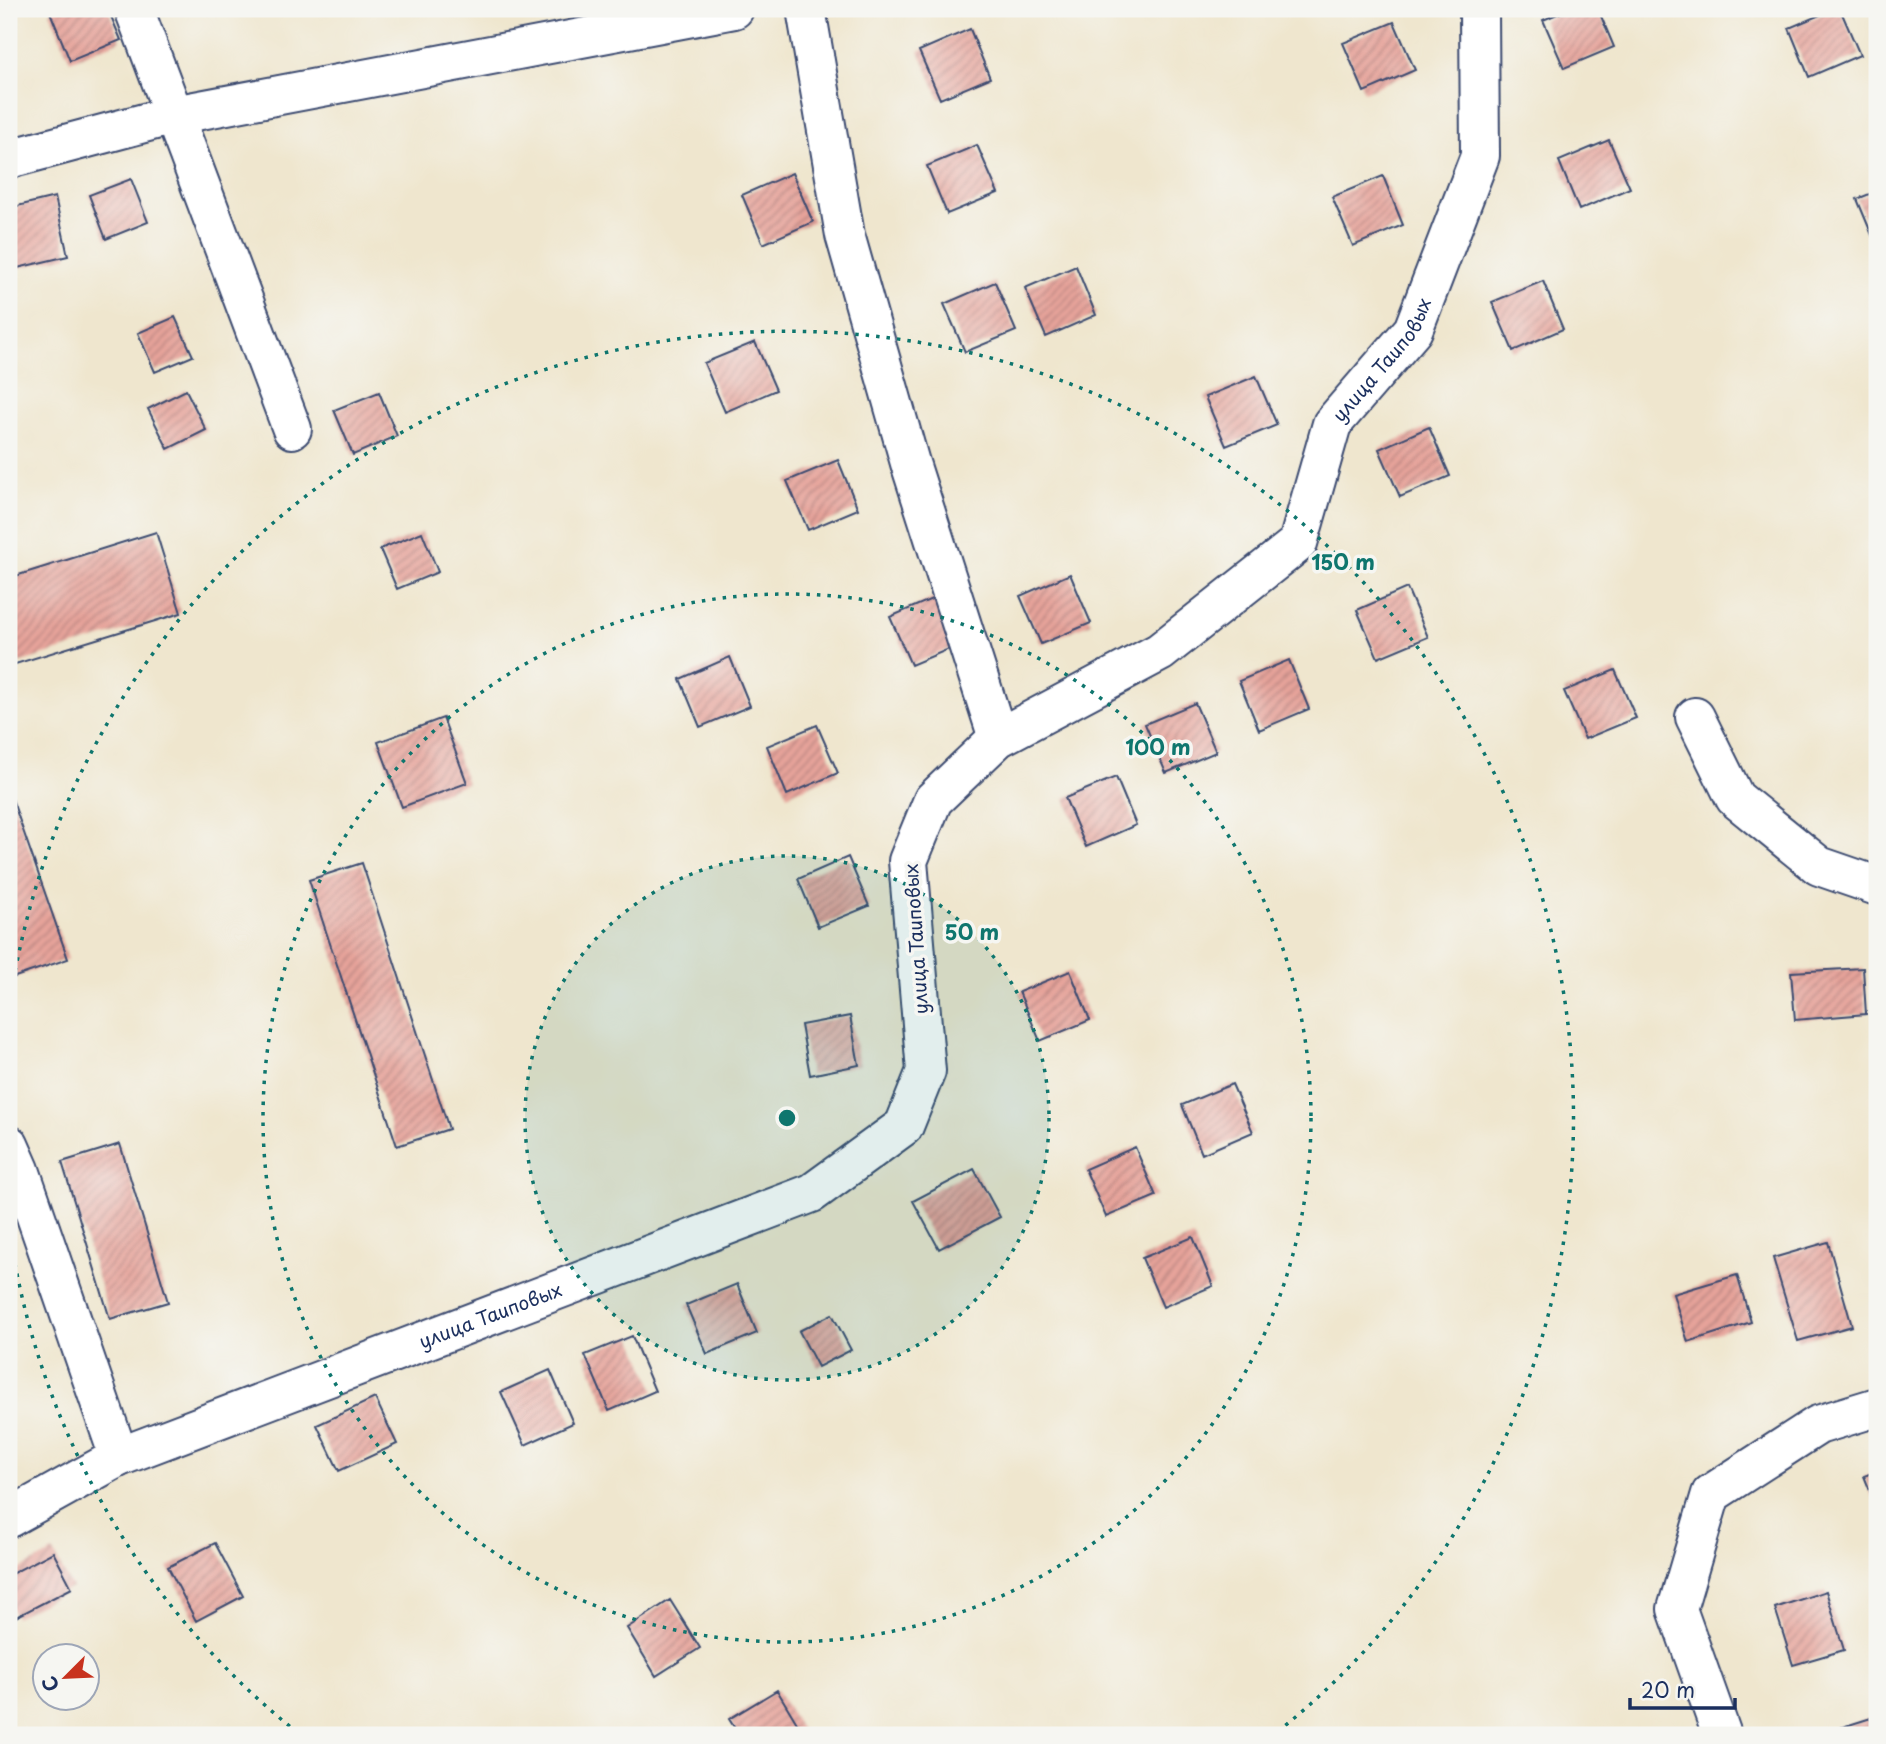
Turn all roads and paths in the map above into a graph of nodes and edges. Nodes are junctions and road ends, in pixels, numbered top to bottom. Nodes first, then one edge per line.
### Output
1 (134, 9) edge
2 (734, 9) edge
3 (806, 9) edge
4 (1479, 9) edge
5 (174, 115) junction
6 (9, 159) edge
7 (292, 429) dead end
8 (1695, 717) dead end
9 (998, 738) junction
10 (1877, 886) edge
11 (9, 1145) edge
12 (1877, 1407) edge
13 (120, 1457) junction
14 (9, 1518) edge
15 (1722, 1735) edge

1 - 5 street
2 - 5 street
3 - 9 street
4 - 9 street, улица Таиповых
5 - 6 street
5 - 7 street
8 - 10 street
9 - 13 street, улица Таиповых
11 - 13 street
12 - 15 street
13 - 14 street, улица Таиповых

